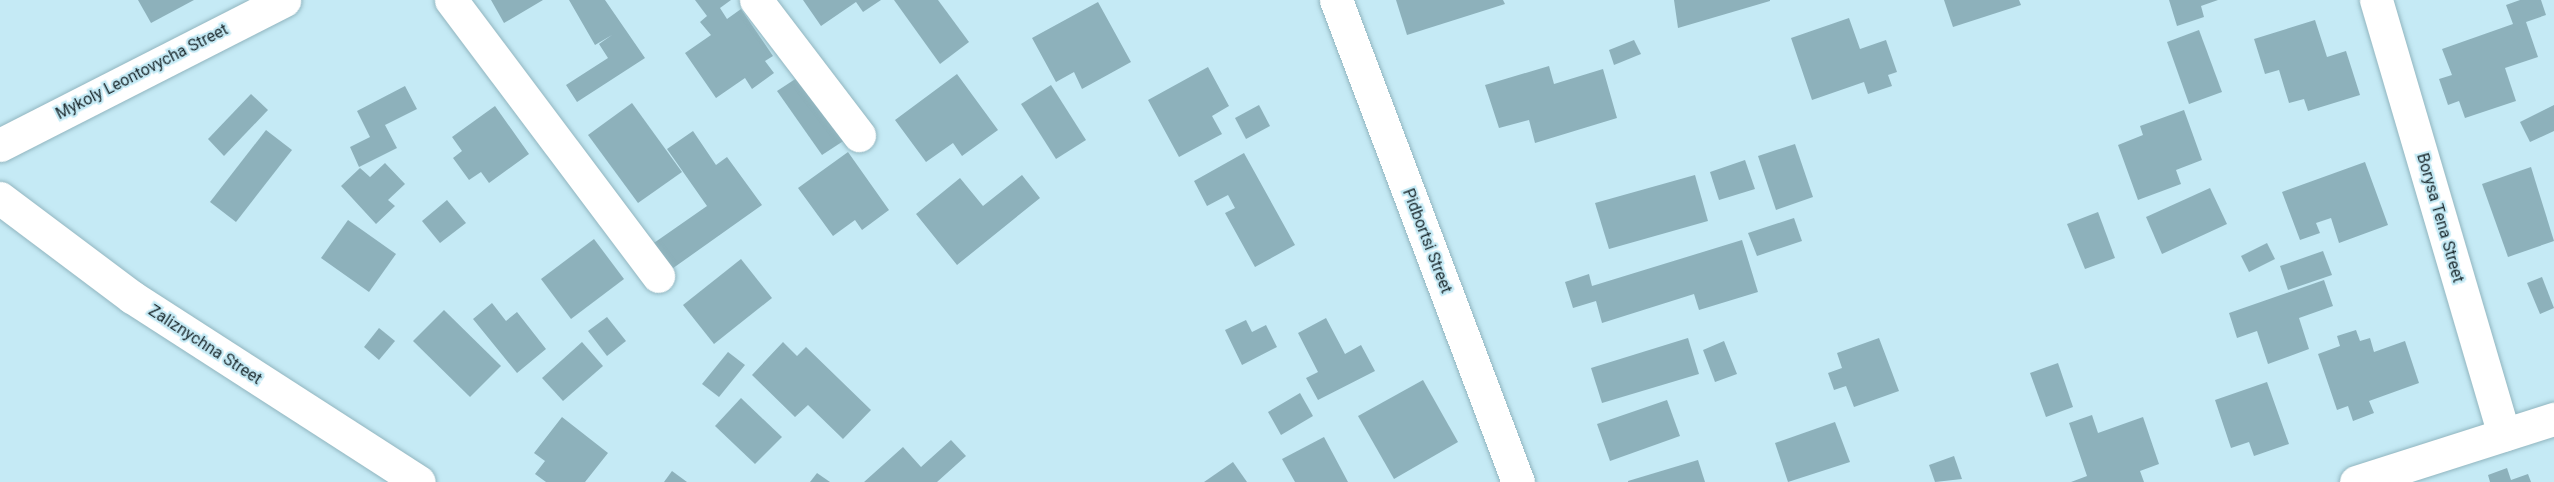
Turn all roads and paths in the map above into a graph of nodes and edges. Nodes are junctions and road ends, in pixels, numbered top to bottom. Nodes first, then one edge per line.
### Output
1 (284, 0) edge
2 (451, 0) edge
3 (756, 0) edge
4 (1336, 0) edge
5 (2376, 0) edge
6 (859, 135) dead end
7 (0, 145) edge
8 (0, 198) edge
9 (658, 276) dead end
10 (2554, 419) edge
11 (2504, 435) junction
12 (419, 482) edge
13 (1518, 482) edge
14 (2356, 482) edge

1 - 7 street, Mykoly Leontovycha Street
2 - 9 street
3 - 6 street
4 - 13 street, Pidbortsi Street
5 - 11 street, Borysa Tena Street
8 - 12 street, Zaliznychna Street
10 - 11 street
11 - 14 street

